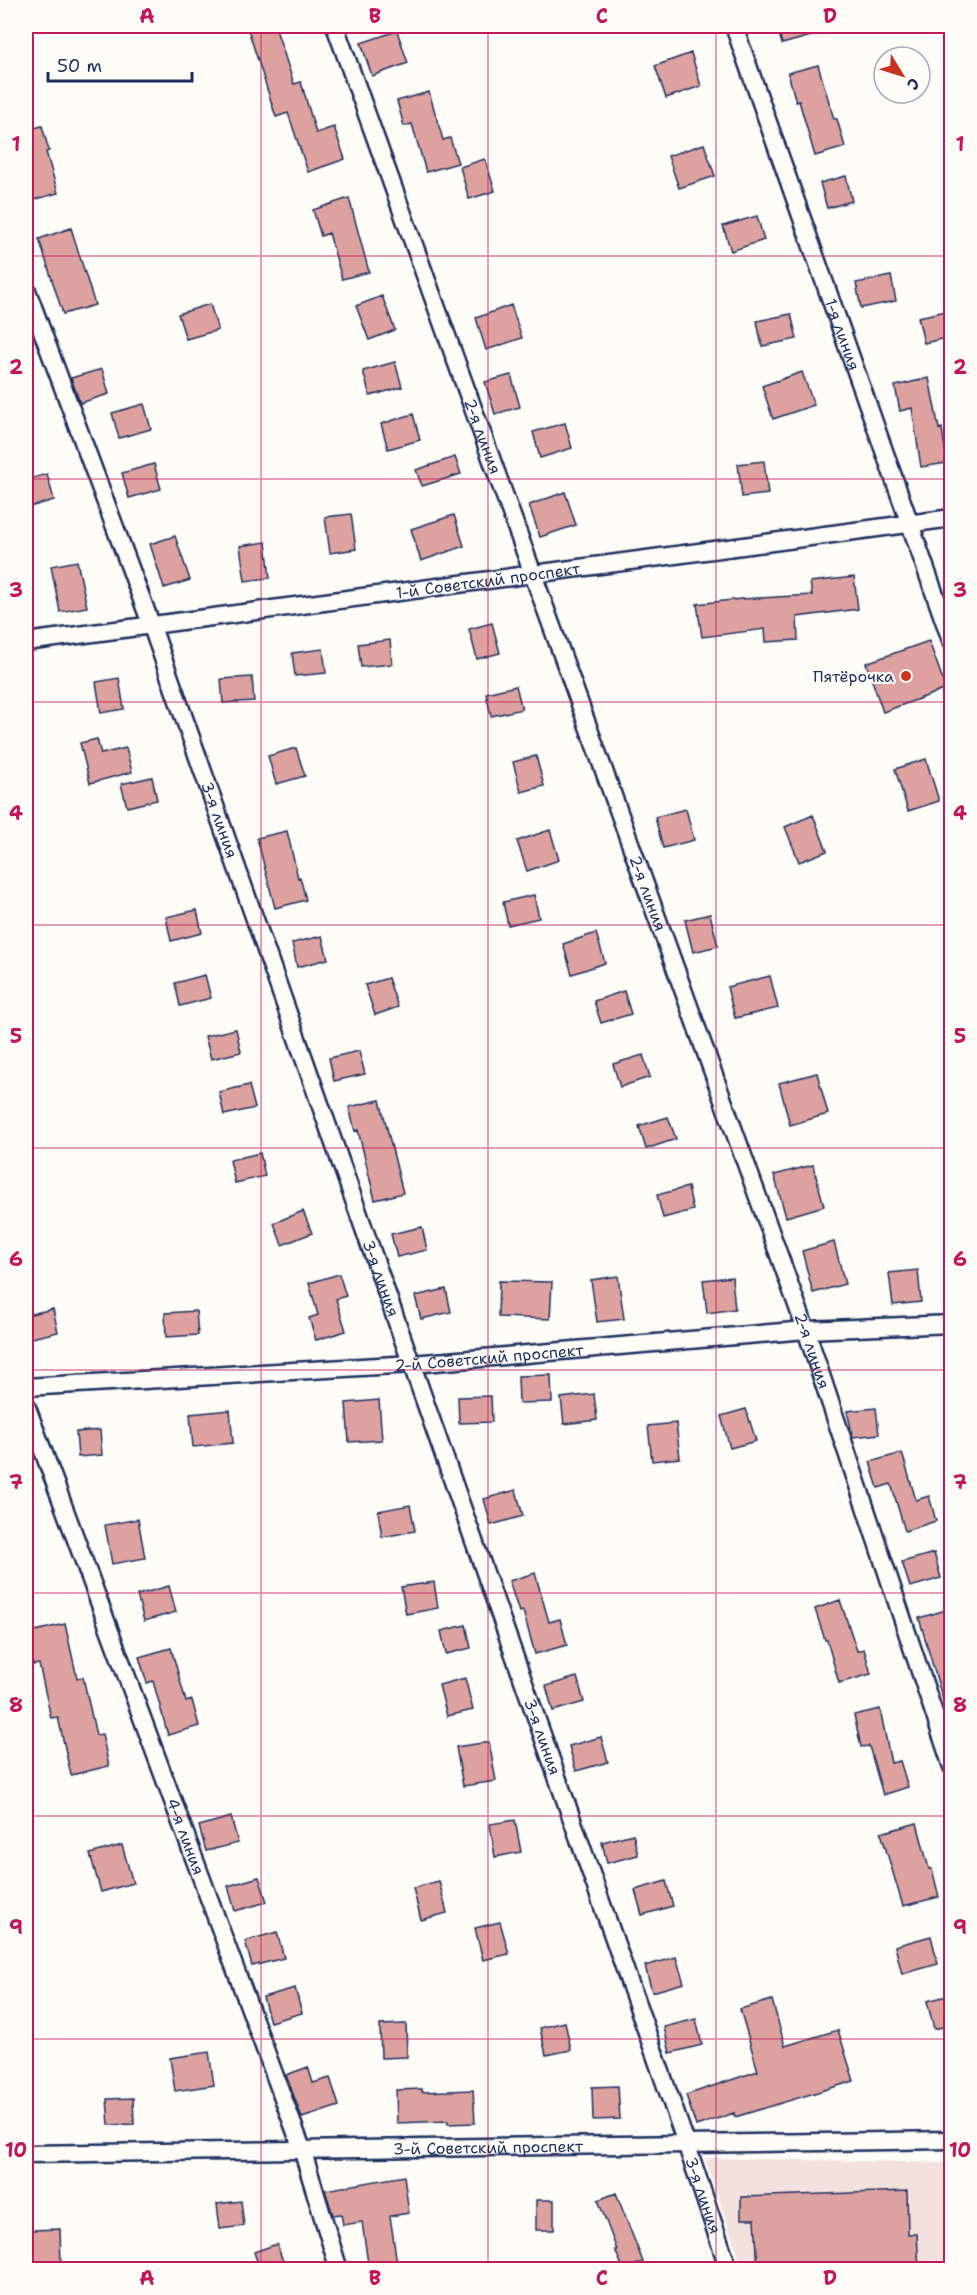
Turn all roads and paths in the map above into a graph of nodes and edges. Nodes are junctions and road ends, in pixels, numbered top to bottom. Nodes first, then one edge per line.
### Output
1 (335, 26) edge
2 (734, 26) edge
3 (26, 288) edge
4 (951, 518) edge
5 (909, 524) junction
6 (534, 574) junction
7 (151, 624) junction
8 (26, 642) edge
9 (951, 643) edge
10 (951, 1324) edge
11 (806, 1330) junction
12 (412, 1364) junction
13 (26, 1387) edge
14 (26, 1405) edge
15 (951, 1767) edge
16 (951, 2140) edge
17 (686, 2143) junction
18 (302, 2149) junction
19 (26, 2154) edge
20 (339, 2270) edge
21 (729, 2270) edge

1 - 6 street, 2-я линия
2 - 5 street, 1-я линия
3 - 7 street, 3-я линия
4 - 5 street, 1-й Советский проспект
5 - 6 street, 1-й Советский проспект
5 - 9 street, 1-я линия
6 - 7 street, 1-й Советский проспект
6 - 11 street, 2-я линия
7 - 8 street, 1-й Советский проспект
7 - 12 street, 3-я линия
10 - 11 street, 2-й Советский проспект
11 - 12 street, 2-й Советский проспект
11 - 15 street, 2-я линия
12 - 13 street, 2-й Советский проспект
12 - 17 street, 3-я линия
14 - 18 street, 4-я линия
16 - 17 street, 3-й Советский проспект
17 - 18 street, 3-й Советский проспект
17 - 21 street, 3-я линия
18 - 19 street, 3-й Советский проспект
18 - 20 street, 4-я линия

